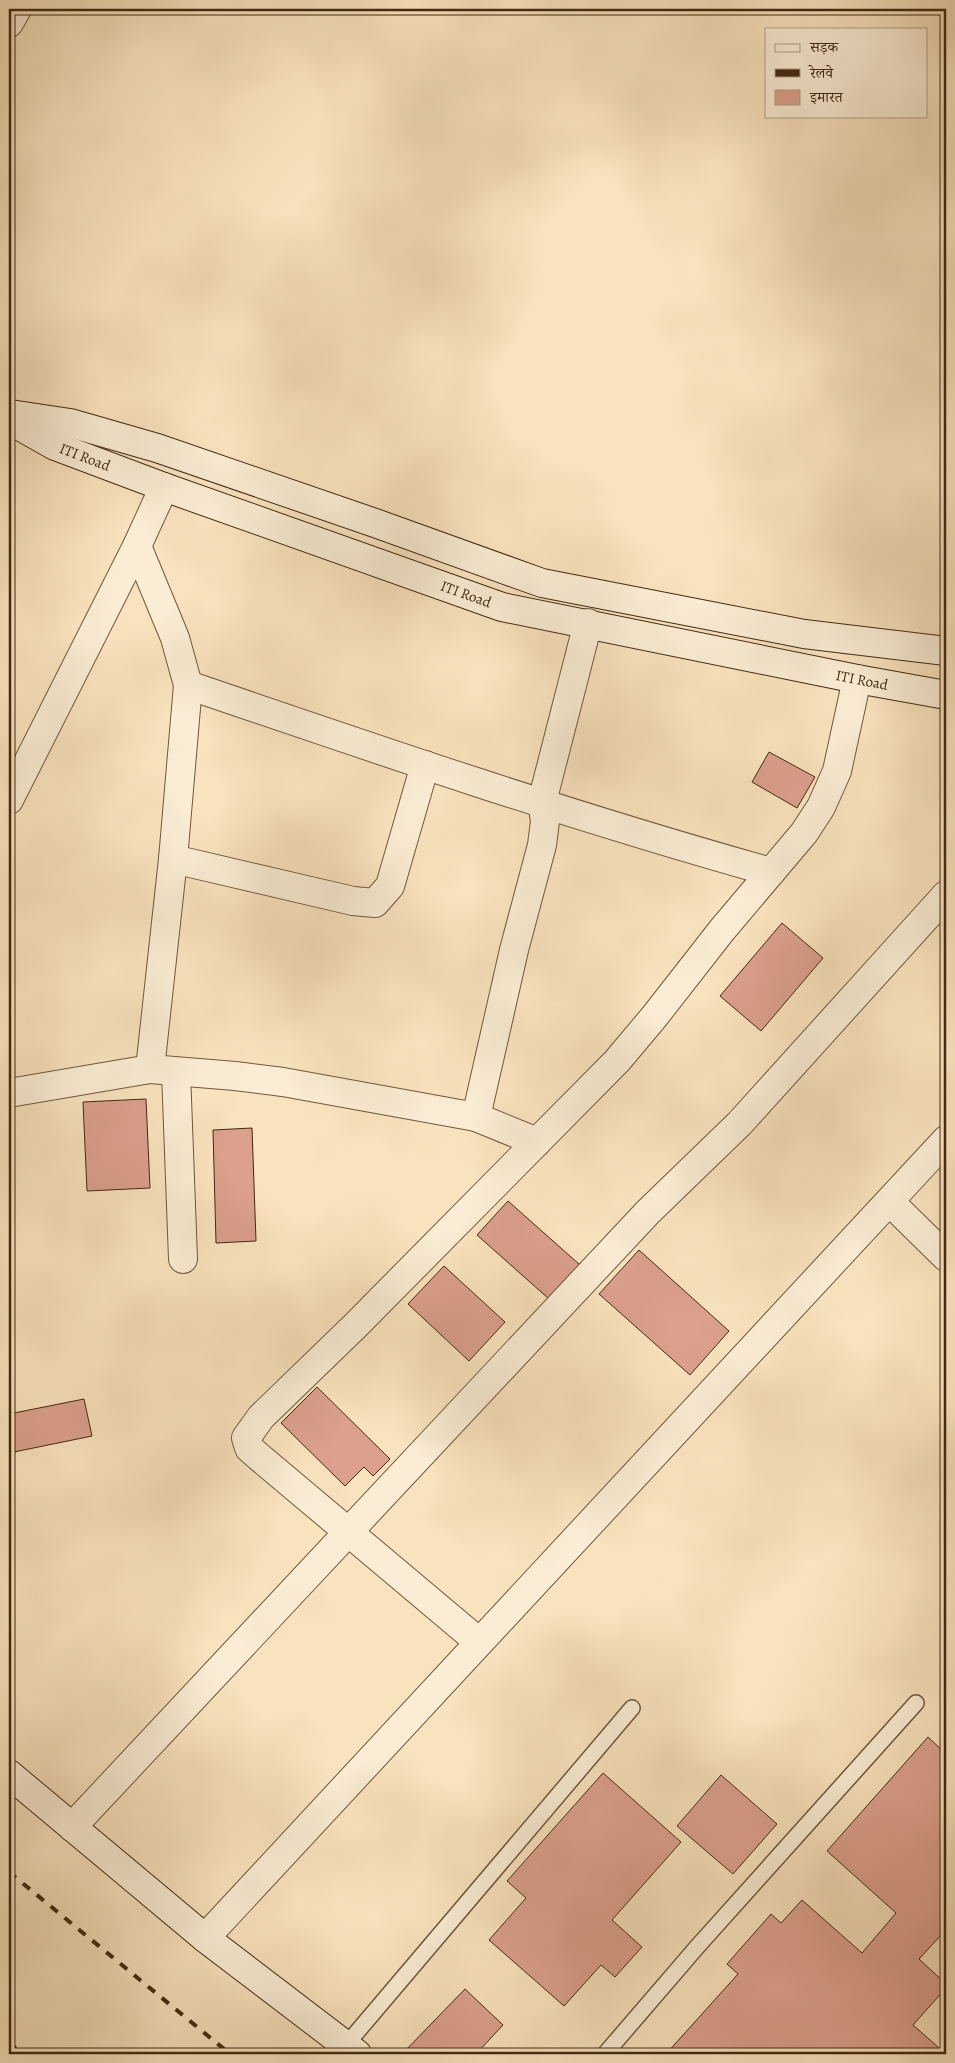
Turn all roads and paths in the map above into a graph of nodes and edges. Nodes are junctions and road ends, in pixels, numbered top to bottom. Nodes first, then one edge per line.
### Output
1 (16, 9) edge
2 (9, 23) edge
3 (9, 414) edge
4 (9, 420) edge
5 (164, 487) junction
6 (137, 546) junction
7 (588, 623) junction
8 (946, 650) edge
9 (857, 679) junction
10 (188, 685) junction
11 (946, 695) edge
12 (425, 765) junction
13 (9, 800) edge
14 (542, 802) junction
15 (173, 859) junction
16 (771, 872) junction
17 (946, 895) edge
18 (163, 1071) junction
19 (9, 1093) edge
20 (476, 1117) junction
21 (946, 1140) edge
22 (537, 1142) junction
23 (890, 1202) junction
24 (946, 1257) edge
25 (183, 1259) dead end
26 (349, 1531) junction
27 (479, 1642) junction
28 (916, 1703) dead end
29 (632, 1708) dead end
30 (9, 1774) edge
31 (72, 1827) junction
32 (205, 1938) junction
33 (351, 2050) edge
34 (605, 2054) edge

1 - 2 street
3 - 8 street, ITI Road
4 - 5 street, ITI Road
5 - 6 street
5 - 7 street, ITI Road
6 - 10 street
6 - 13 street
7 - 9 street, ITI Road
7 - 14 street
9 - 11 street, ITI Road
9 - 16 street
10 - 12 street
10 - 15 street
12 - 14 street
12 - 15 street
14 - 16 street
14 - 20 street
15 - 18 street
16 - 22 street
17 - 26 street
18 - 19 street
18 - 20 street
18 - 25 street
20 - 22 street
21 - 23 street
22 - 26 street
23 - 24 street
23 - 27 street
26 - 27 street
26 - 31 street
27 - 32 street
28 - 34 lane
29 - 33 lane
30 - 31 street
31 - 32 street
32 - 33 street

